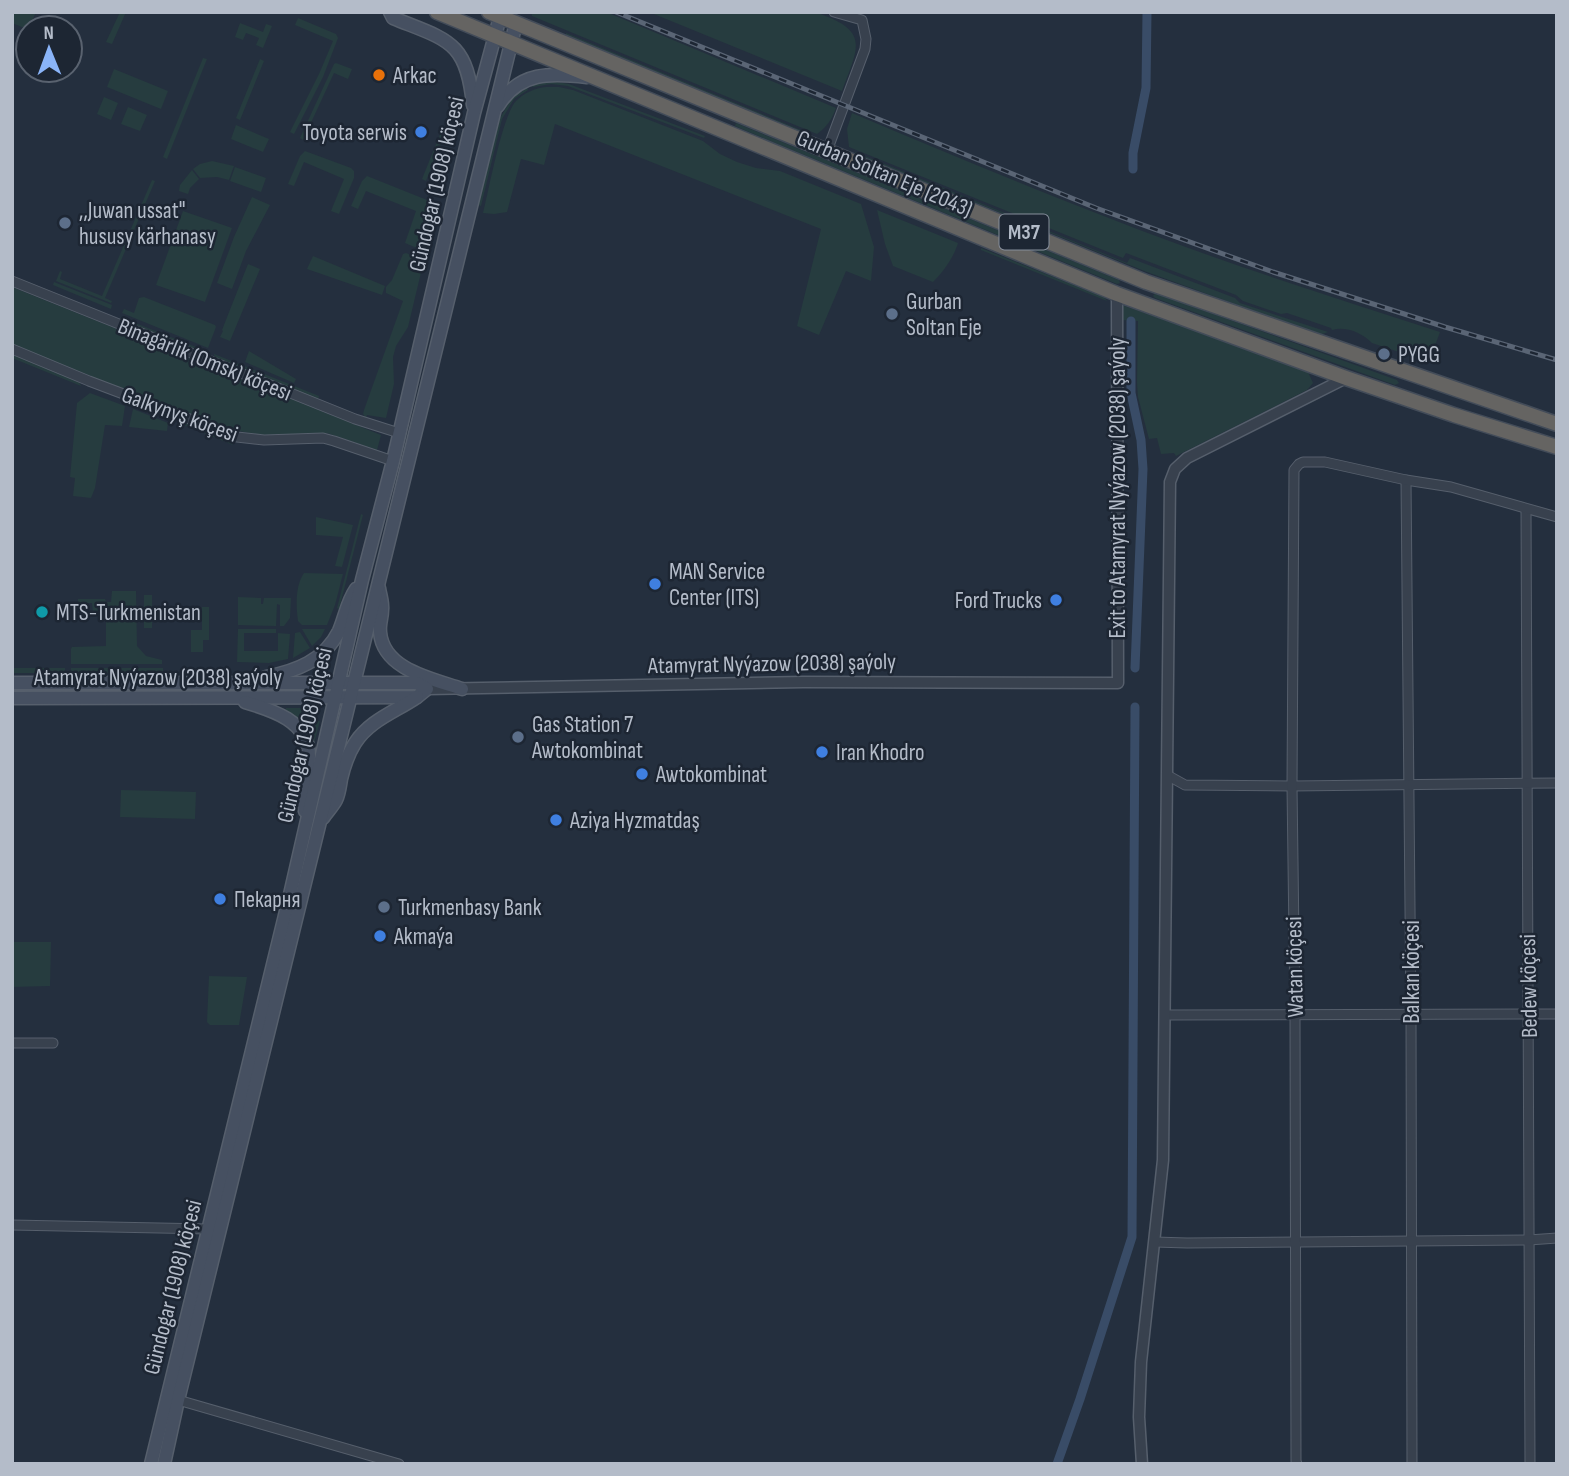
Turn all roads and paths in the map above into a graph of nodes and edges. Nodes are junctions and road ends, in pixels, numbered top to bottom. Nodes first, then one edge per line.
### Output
1 (379, 12) edge
2 (437, 12) edge
3 (834, 12) edge
4 (391, 15) edge
5 (495, 15) edge
6 (516, 23) junction
7 (495, 35) junction
8 (511, 43) junction
9 (597, 78) junction
10 (474, 113) junction
11 (493, 116) junction
12 (827, 151) junction
13 (12, 281) edge
14 (1117, 294) junction
15 (12, 349) edge
16 (1403, 371) junction
17 (1346, 378) junction
18 (1460, 392) junction
19 (1395, 393) junction
20 (1454, 415) junction
21 (1557, 424) edge
22 (399, 433) junction
23 (414, 439) junction
24 (1557, 447) edge
25 (393, 461) junction
26 (1406, 480) junction
27 (1525, 509) junction
28 (1557, 517) edge
29 (362, 580) junction
30 (378, 584) junction
31 (12, 683) edge
32 (234, 683) junction
33 (338, 683) junction
34 (354, 683) junction
35 (1118, 683) joint
36 (462, 689) junction
37 (422, 693) junction
38 (335, 697) junction
39 (351, 697) junction
40 (12, 698) edge
41 (232, 698) junction
42 (1167, 775) junction
43 (1526, 783) junction
44 (1557, 783) edge
45 (1409, 785) junction
46 (1292, 786) junction
47 (306, 820) junction
48 (320, 821) junction
49 (1529, 1014) junction
50 (1557, 1014) edge
51 (1165, 1015) junction
52 (1295, 1015) junction
53 (1411, 1015) junction
54 (12, 1043) edge
55 (53, 1043) dead end
56 (12, 1225) edge
57 (214, 1230) junction
58 (1557, 1238) edge
59 (1411, 1240) junction
60 (1529, 1240) junction
61 (1155, 1242) junction
62 (1295, 1242) junction
63 (178, 1400) junction
64 (1296, 1462) edge
65 (150, 1464) edge
66 (164, 1464) edge
67 (399, 1464) edge
68 (1142, 1464) edge
69 (1412, 1464) edge
70 (1530, 1464) edge

1 - 4 street
2 - 7 highway, Gurban Soltan Eje (2043) / M37
3 - 12 street
4 - 10 main road
5 - 6 highway, Gurban Soltan Eje (2043) / M37
5 - 7 main road, Gündogar (1908) köçesi
6 - 8 main road, Gündogar (1908) köçesi
6 - 12 highway, Gurban Soltan Eje (2043) / M37
7 - 8 highway, Gurban Soltan Eje (2043) / M37
7 - 10 main road, Gündogar (1908) köçesi
8 - 9 highway, Gurban Soltan Eje (2043) / M37
8 - 11 main road, Gündogar (1908) köçesi
9 - 11 main road
9 - 14 highway, Gurban Soltan Eje (2043) / M37
10 - 22 main road, Gündogar (1908) köçesi
11 - 23 main road, Gündogar (1908) köçesi
12 - 16 highway, Gurban Soltan Eje (2043) / M37
13 - 22 street, Binagärlik (Omsk) köçesi
14 - 17 highway, Gurban Soltan Eje (2043) / M37
14 - 35 street, Exit to Atamyrat Nyýazow (2038) şaýoly
15 - 25 street, Galkynyş köçesi
16 - 18 highway, Gurban Soltan Eje (2043) / M37
16 - 19 highway
17 - 19 highway, Gurban Soltan Eje (2043) / M37
17 - 42 street
18 - 20 highway
18 - 21 highway, Gurban Soltan Eje (2043) / M37
19 - 20 highway, Gurban Soltan Eje (2043) / M37
20 - 24 highway, Gurban Soltan Eje (2043) / M37
22 - 23 main road
22 - 25 main road, Gündogar (1908) köçesi
23 - 30 main road, Gündogar (1908) köçesi
25 - 29 main road, Gündogar (1908) köçesi
26 - 27 street
26 - 45 street, Balkan köçesi
26 - 46 street, Watan köçesi
27 - 28 street
27 - 43 street, Bedew köçesi
29 - 32 main road
29 - 33 main road, Gündogar (1908) köçesi
30 - 34 main road, Gündogar (1908) köçesi
30 - 36 main road
31 - 32 main road, Atamyrat Nyýazow (2038) şaýoly
32 - 33 main road, Atamyrat Nyýazow (2038) şaýoly
33 - 34 main road, Atamyrat Nyýazow (2038) şaýoly
33 - 38 main road, Gündogar (1908) köçesi
34 - 37 main road, Atamyrat Nyýazow (2038) şaýoly
34 - 39 main road, Gündogar (1908) köçesi
35 - 36 street, Atamyrat Nyýazow (2038) şaýoly
36 - 37 street, Atamyrat Nyýazow (2038) şaýoly
37 - 39 main road, Atamyrat Nyýazow (2038) şaýoly
37 - 48 main road
38 - 39 main road, Atamyrat Nyýazow (2038) şaýoly
38 - 41 main road, Atamyrat Nyýazow (2038) şaýoly
38 - 47 main road, Gündogar (1908) köçesi
39 - 48 main road, Gündogar (1908) köçesi
40 - 41 main road, Atamyrat Nyýazow (2038) şaýoly
41 - 47 main road
42 - 46 street
42 - 51 street
43 - 44 street
43 - 45 street
43 - 49 street, Bedew köçesi
45 - 46 street
45 - 53 street, Balkan köçesi
46 - 52 street, Watan köçesi
47 - 57 main road, Gündogar (1908) köçesi
48 - 57 main road, Gündogar (1908) köçesi
49 - 50 street
49 - 53 street
49 - 60 street, Bedew köçesi
51 - 52 street
51 - 61 street
52 - 53 street
52 - 62 street, Watan köçesi
53 - 59 street, Balkan köçesi
54 - 55 street
56 - 57 street
57 - 63 main road, Gündogar (1908) köçesi
57 - 65 main road, Gündogar (1908) köçesi
58 - 60 street
59 - 60 street
59 - 62 street
59 - 69 street, Balkan köçesi
60 - 70 street, Bedew köçesi
61 - 62 street
61 - 68 street
62 - 64 street, Watan köçesi
63 - 66 main road, Gündogar (1908) köçesi
63 - 67 street

